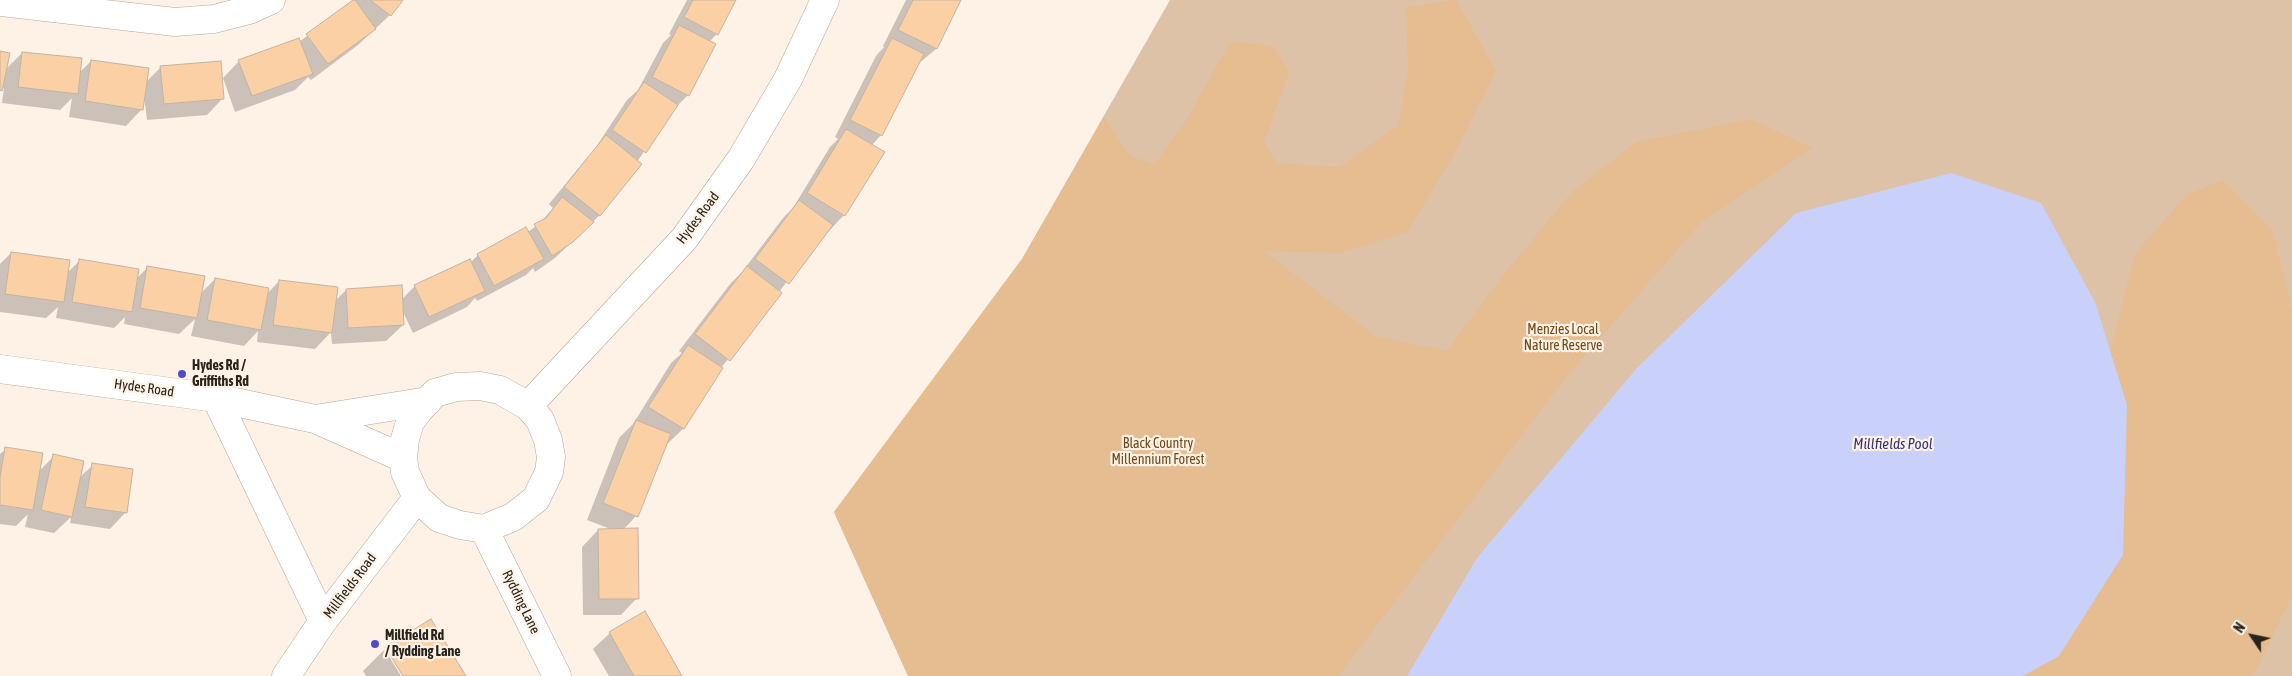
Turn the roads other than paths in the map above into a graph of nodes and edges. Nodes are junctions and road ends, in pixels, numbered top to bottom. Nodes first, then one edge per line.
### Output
1 (271, 0) edge
2 (825, 0) edge
3 (0, 2) edge
4 (0, 369) edge
5 (216, 398) junction
6 (428, 401) junction
7 (528, 406) junction
8 (315, 419) junction
9 (403, 458) junction
10 (418, 498) junction
11 (484, 529) junction
12 (323, 621) junction
13 (286, 676) edge
14 (557, 676) edge

1 - 3 street
2 - 7 street, Hydes Road
4 - 5 street, Hydes Road
5 - 8 street, Hydes Road
5 - 12 street
6 - 7 street, Hydes Road
6 - 8 street, Hydes Road
6 - 9 street, Hydes Road
7 - 11 street, Hydes Road
8 - 9 street, Hydes Road
9 - 10 street, Hydes Road
10 - 11 street, Hydes Road
10 - 12 street, Millfields Road
11 - 14 street, Rydding Lane
12 - 13 street, Millfields Road

